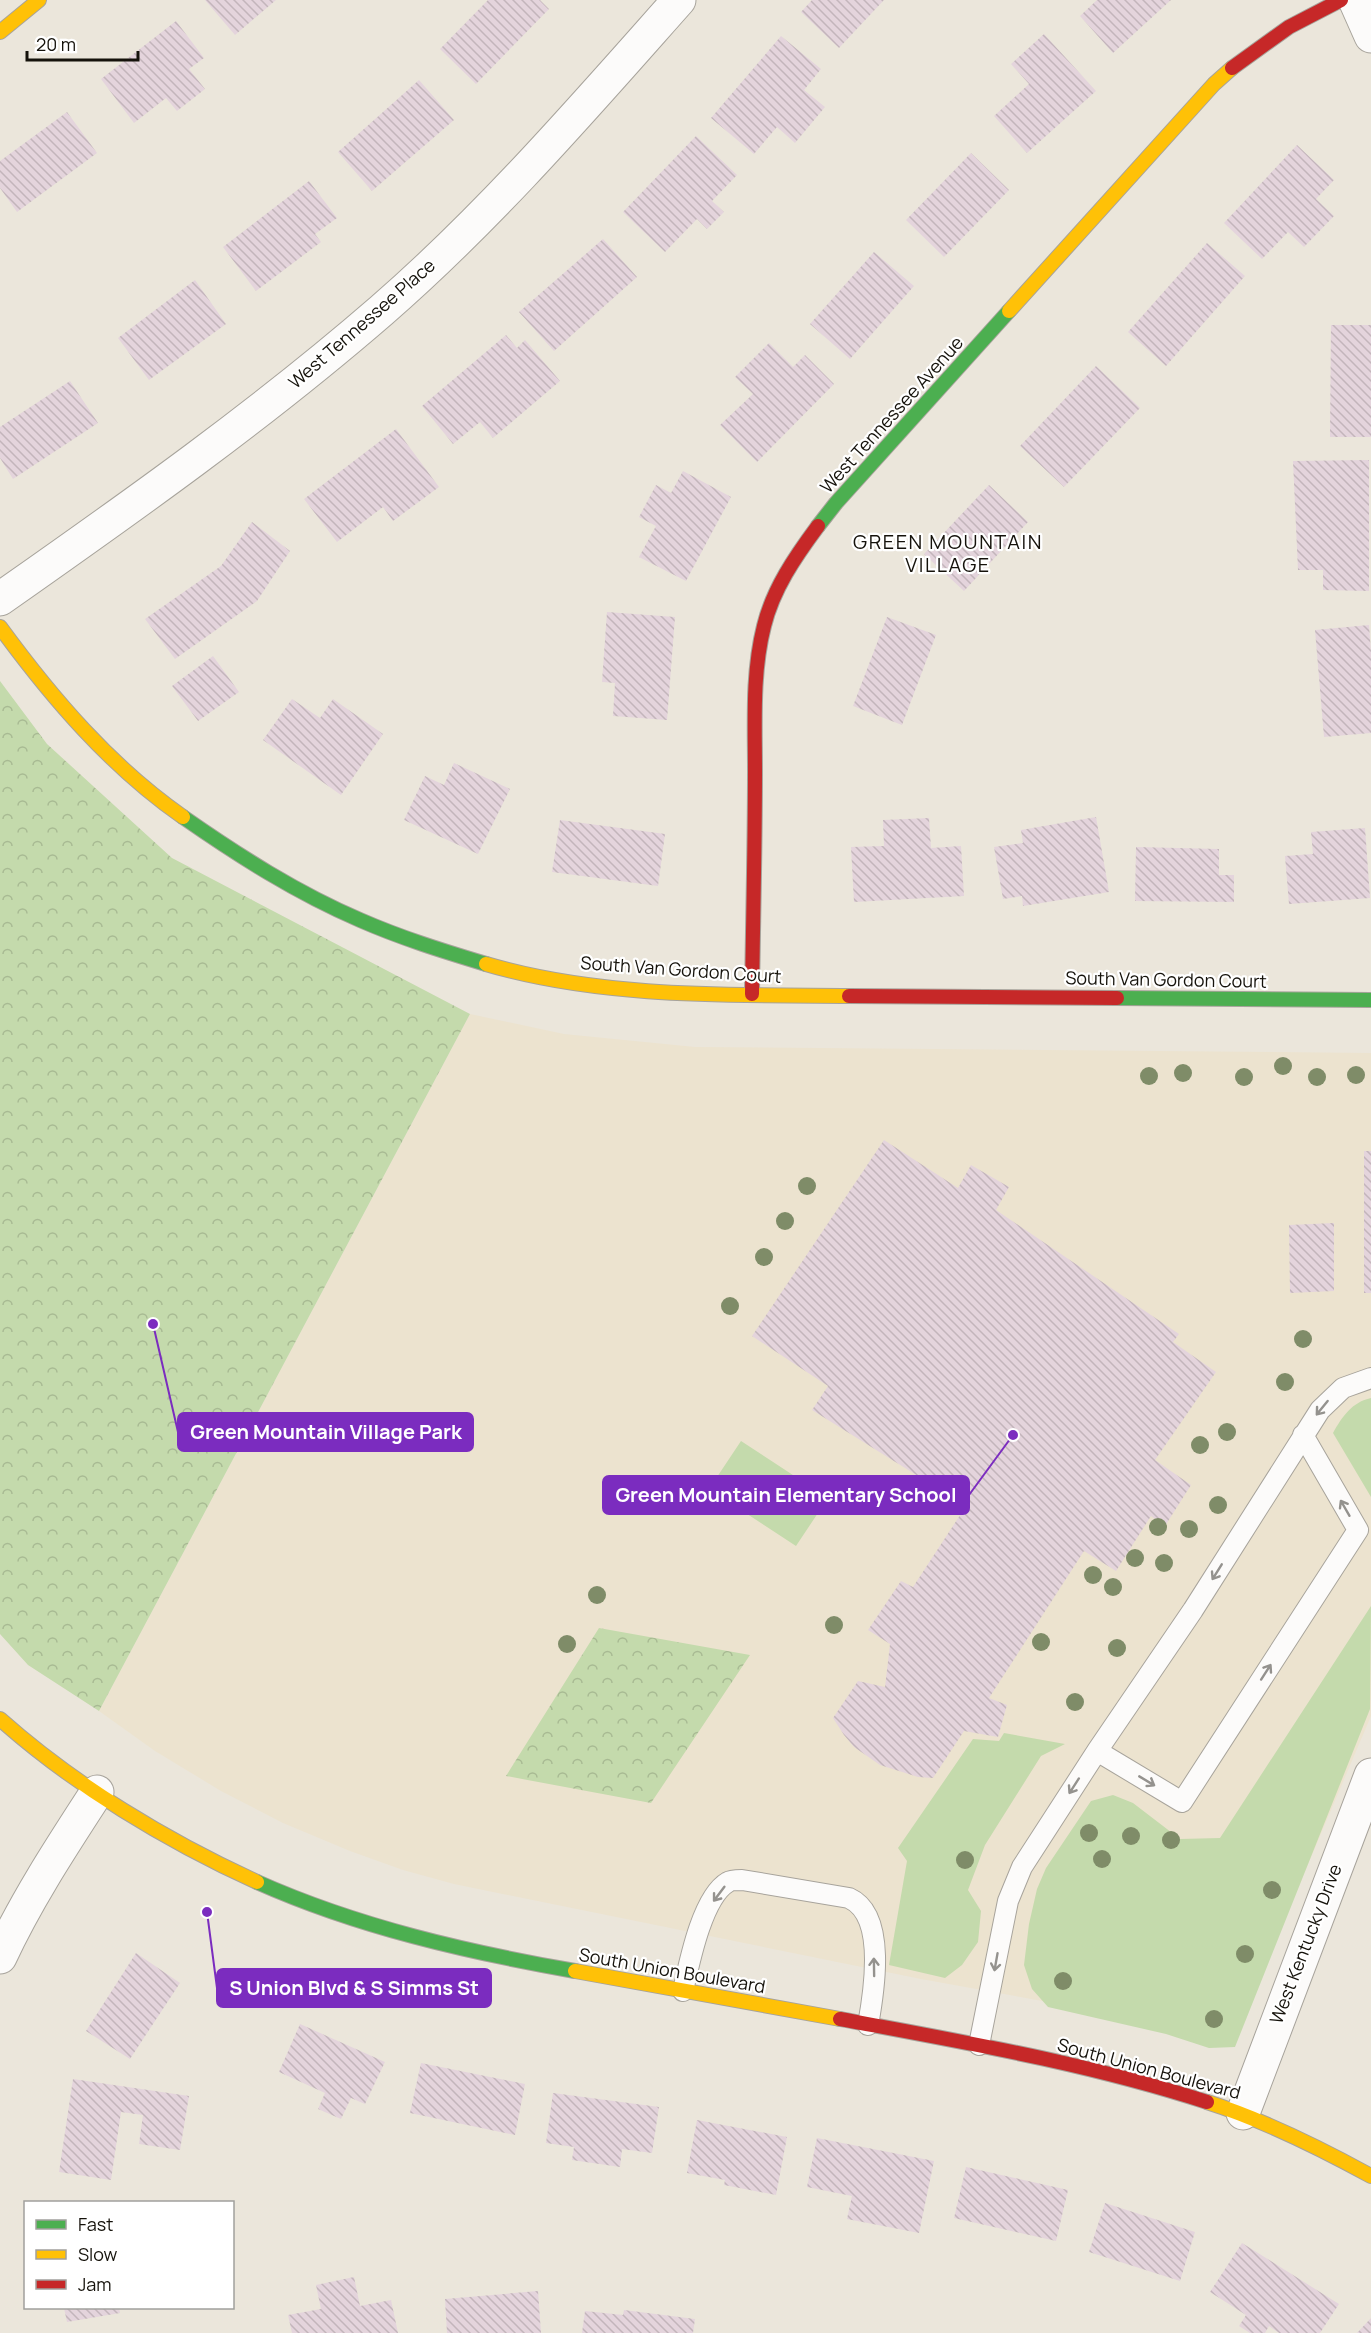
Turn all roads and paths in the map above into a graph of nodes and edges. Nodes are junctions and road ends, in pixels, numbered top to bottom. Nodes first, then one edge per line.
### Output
1 (39, 0) edge
2 (679, 0) edge
3 (1341, 0) edge
4 (1354, 0) edge
5 (0, 32) edge
6 (1371, 36) edge
7 (0, 599) edge
8 (0, 627) edge
9 (752, 994) junction
10 (1371, 1000) edge
11 (1371, 1378) edge
12 (1303, 1435) junction
13 (0, 1719) edge
14 (1097, 1750) junction
15 (1371, 1775) edge
16 (98, 1792) junction
17 (0, 1957) edge
18 (683, 1991) junction
19 (868, 2025) junction
20 (979, 2045) junction
21 (1243, 2113) junction
22 (1371, 2176) edge

1 - 5 street
2 - 7 street, West Tennessee Place
3 - 9 street, West Tennessee Avenue
4 - 6 street
8 - 9 street, South Van Gordon Court
9 - 10 street, South Van Gordon Court
11 -> 12 lane
12 -> 14 lane
14 -> 12 lane
13 - 16 street, South Union Boulevard
14 -> 20 lane
15 - 21 street, West Kentucky Drive
16 - 17 street
16 - 18 street, South Union Boulevard
18 - 19 street, South Union Boulevard
19 -> 18 lane
19 - 20 street, South Union Boulevard
20 - 21 street, South Union Boulevard
21 - 22 street, South Union Boulevard

